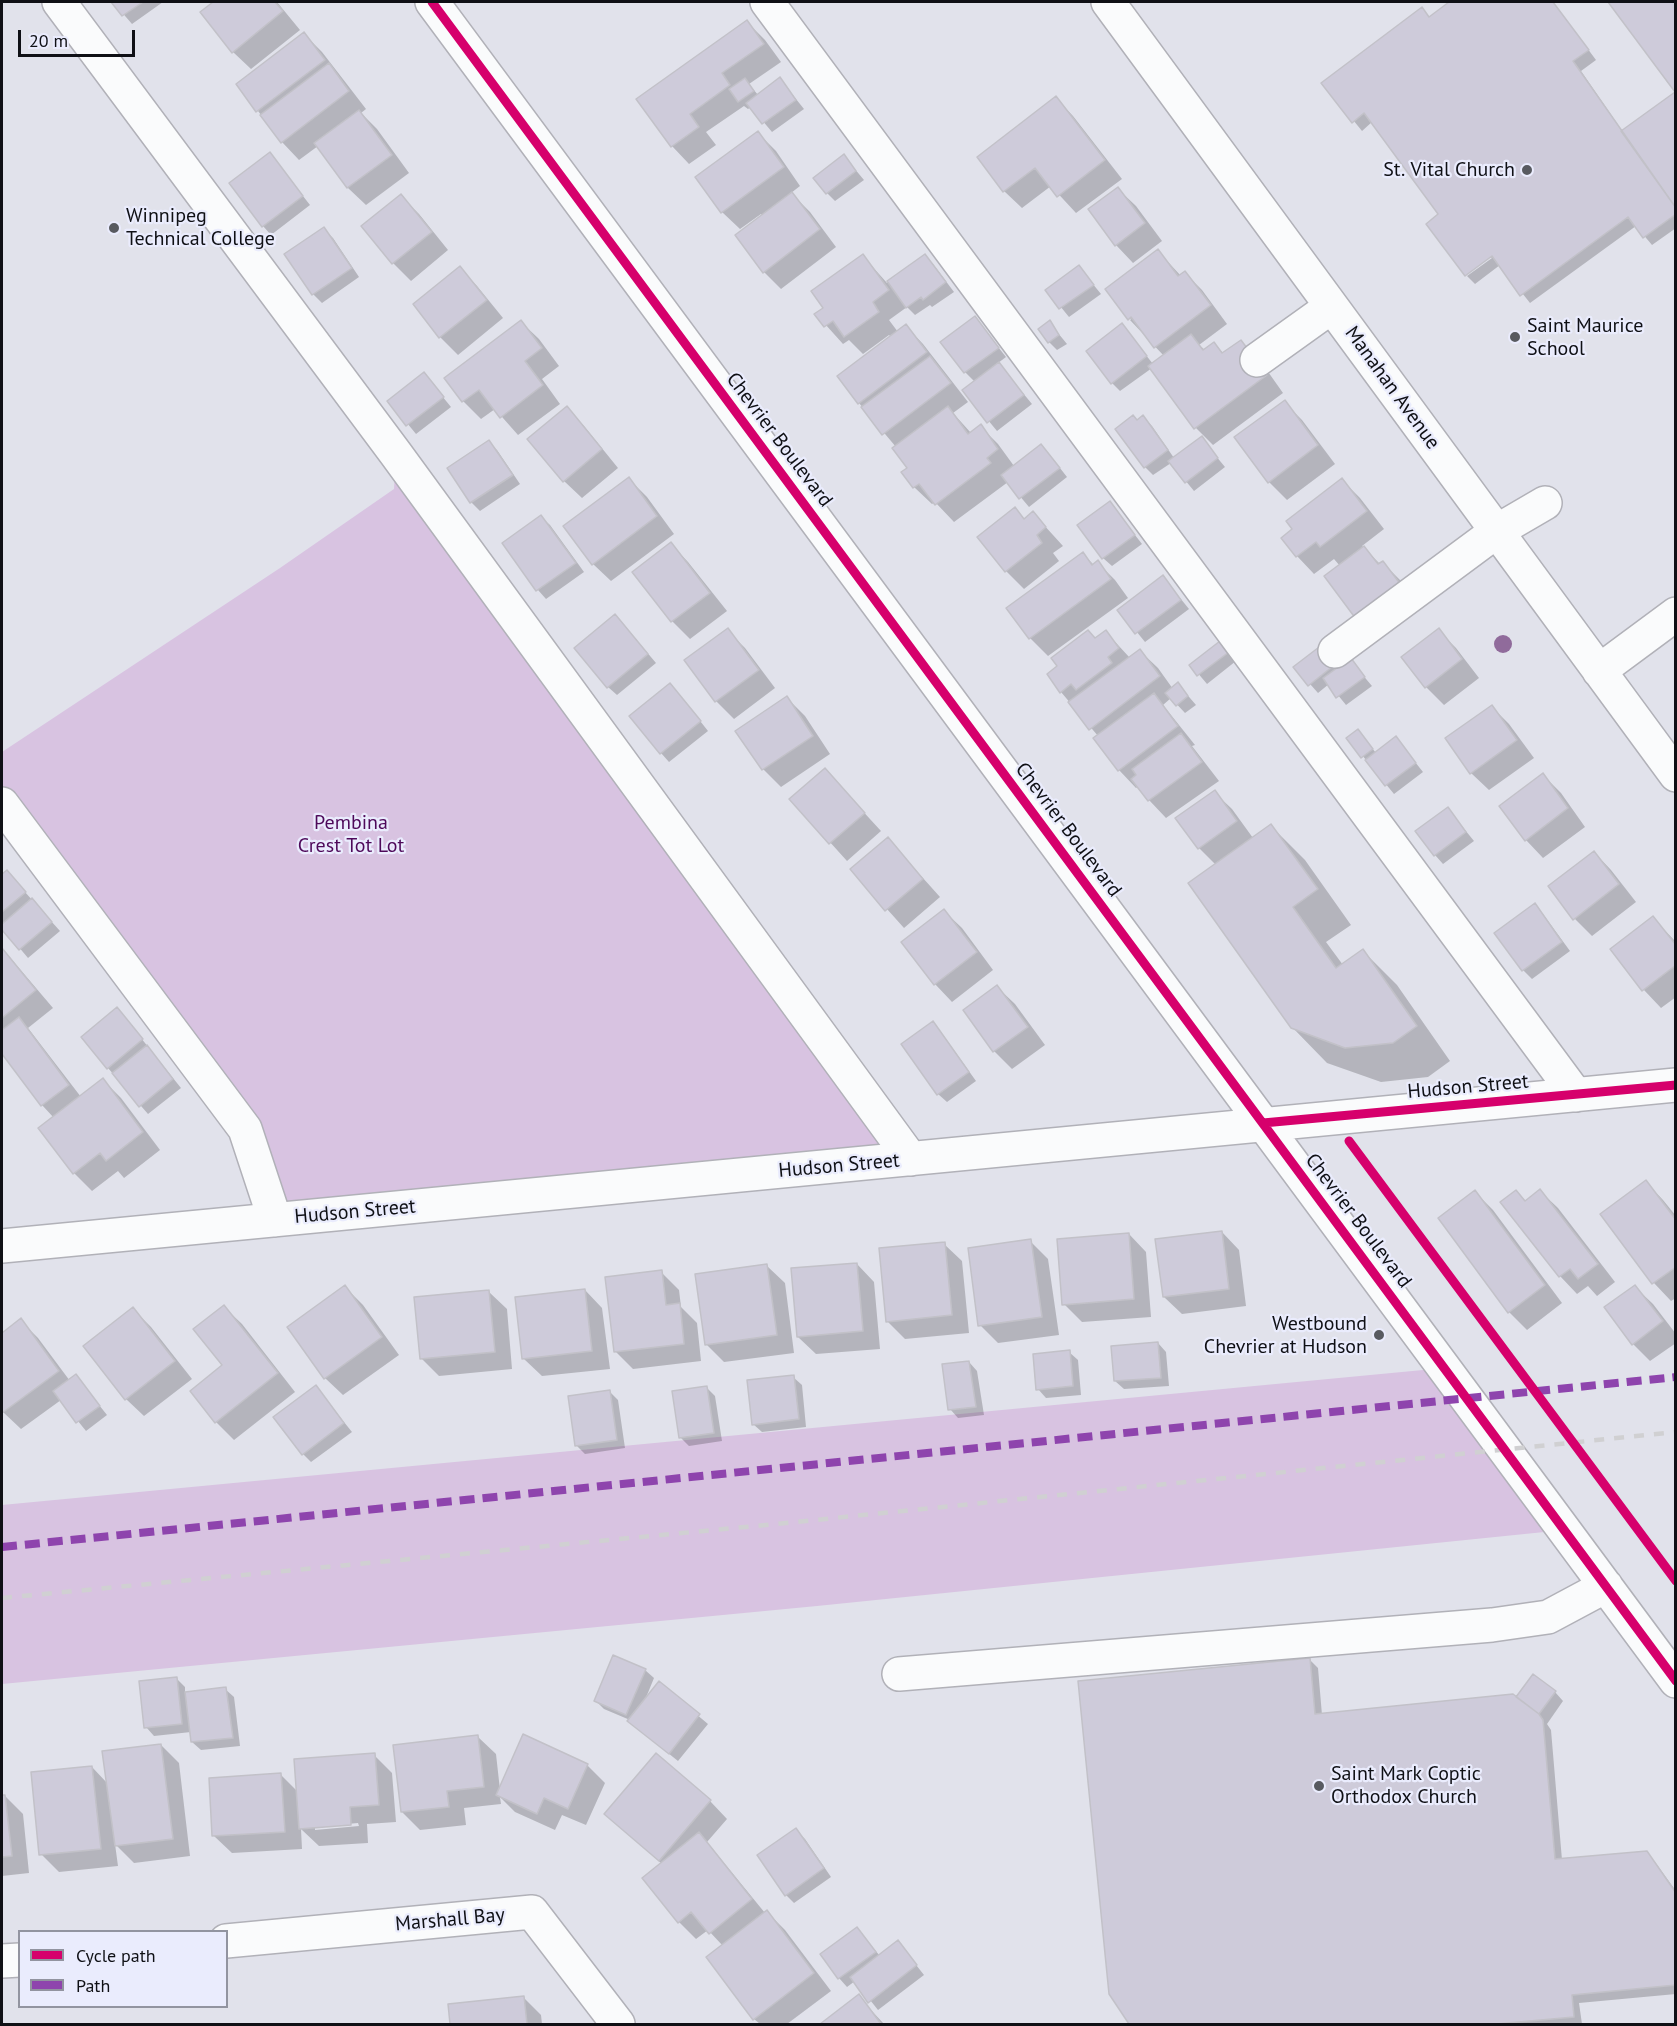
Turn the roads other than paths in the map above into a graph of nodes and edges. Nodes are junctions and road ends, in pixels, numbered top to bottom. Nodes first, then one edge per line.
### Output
1 (59, 2) edge
2 (432, 2) edge
3 (768, 2) edge
4 (1108, 2) edge
5 (1331, 307) junction
6 (1257, 360) dead end
7 (1545, 503) dead end
8 (1497, 531) junction
9 (1676, 614) edge
10 (1335, 651) dead end
11 (1599, 671) junction
12 (1676, 775) edge
13 (2, 804) edge
14 (1676, 1085) edge
15 (1576, 1095) junction
16 (1263, 1124) junction
17 (911, 1159) junction
18 (275, 1220) junction
19 (2, 1245) edge
20 (1606, 1586) junction
21 (899, 1674) dead end
22 (1676, 1681) edge
23 (228, 1941) edge
24 (18, 1960) edge
25 (2, 1961) edge
26 (618, 2025) edge

1 - 17 street
2 - 16 street, Chevrier Boulevard
3 - 15 street
4 - 5 street, Manahan Avenue
5 - 6 street
5 - 8 street, Manahan Avenue
7 - 8 street
8 - 10 street
8 - 11 street, Manahan Avenue
9 - 11 street
11 - 12 street, Manahan Avenue
13 - 18 street
14 - 15 street, Hudson Street
15 - 16 street, Hudson Street
16 - 17 street, Hudson Street
16 - 20 street, Chevrier Boulevard
17 - 18 street, Hudson Street
18 - 19 street, Hudson Street
20 - 21 street
20 - 22 street, Chevrier Boulevard
23 - 26 street, Marshall Bay
24 - 25 street

